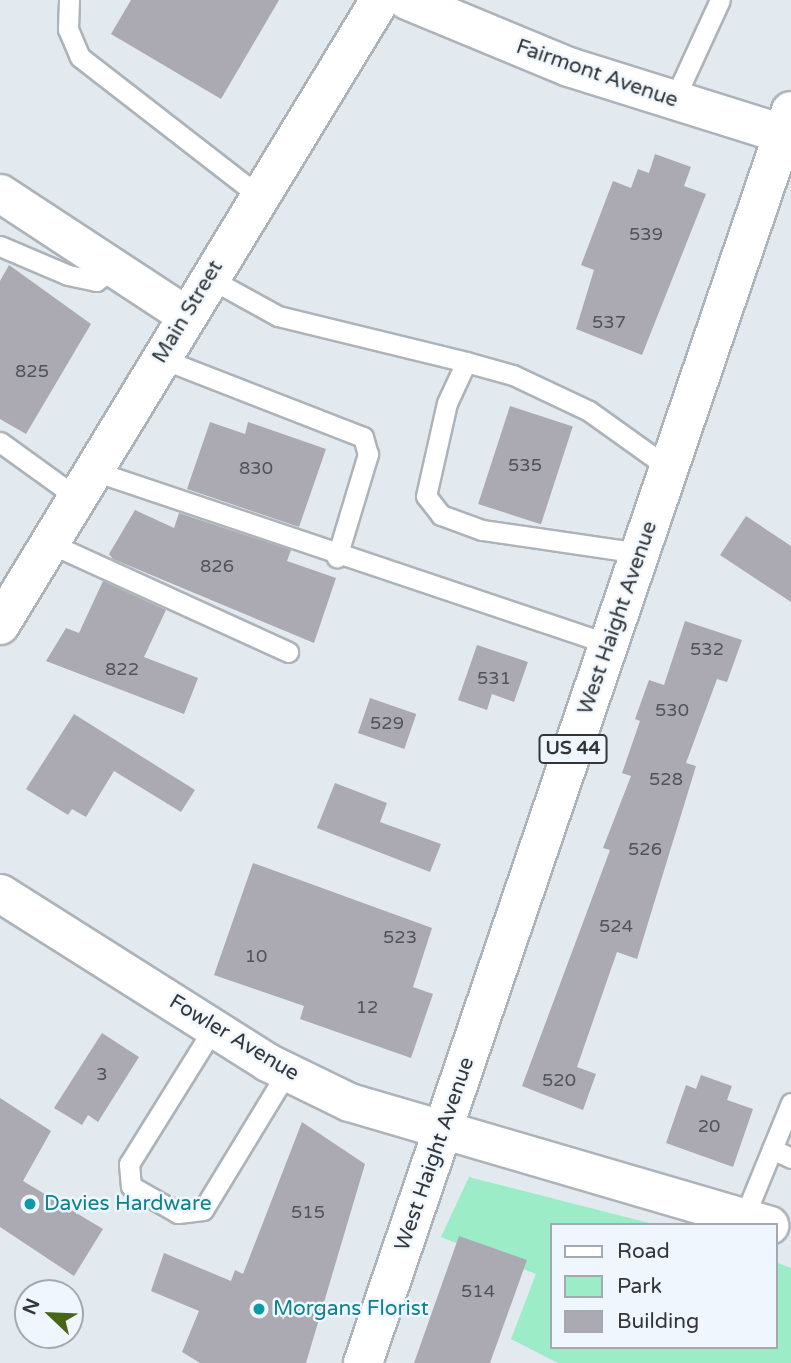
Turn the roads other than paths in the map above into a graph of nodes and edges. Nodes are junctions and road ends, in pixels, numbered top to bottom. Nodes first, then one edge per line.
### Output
1 (69, 0) edge
2 (380, 0) edge
3 (407, 0) edge
4 (720, 0) edge
5 (673, 102) junction
6 (788, 127) edge
7 (0, 193) edge
8 (259, 196) junction
9 (0, 246) edge
10 (114, 268) junction
11 (209, 278) junction
12 (186, 315) junction
13 (160, 358) junction
14 (466, 362) junction
15 (0, 442) edge
16 (669, 468) junction
17 (83, 483) junction
18 (47, 542) junction
19 (640, 553) junction
20 (337, 557) junction
21 (0, 625) edge
22 (609, 644) junction
23 (288, 652) dead end
24 (0, 893) edge
25 (213, 1029) junction
26 (287, 1072) junction
27 (791, 1103) edge
28 (443, 1129) junction
29 (772, 1149) junction
30 (791, 1158) edge
31 (763, 1222) edge
32 (363, 1363) edge

1 - 8 lane
2 - 8 main road, Main Street
3 - 5 main road, Fairmont Avenue
4 - 5 lane
5 - 6 main road, Fairmont Avenue
6 - 16 main road, West Haight Avenue / US 44
7 - 10 street
8 - 11 main road, Main Street
9 - 10 lane
10 - 12 street
11 - 12 main road, Main Street
11 - 14 lane
12 - 13 main road, Main Street
13 - 17 main road, Main Street
13 - 20 lane
14 - 16 lane
14 - 19 lane
15 - 17 lane
16 - 19 main road, West Haight Avenue / US 44
17 - 18 main road, Main Street
17 - 20 lane
18 - 21 main road, Main Street
18 - 23 lane
19 - 22 main road, West Haight Avenue / US 44
20 - 22 lane
22 - 28 main road, West Haight Avenue / US 44
24 - 25 street, Fowler Avenue
25 - 26 street, Fowler Avenue
25 - 26 lane
26 - 28 street, Fowler Avenue
27 - 29 lane
28 - 31 street, Fowler Avenue
28 - 32 main road, West Haight Avenue / US 44
29 - 30 lane
29 - 31 lane

